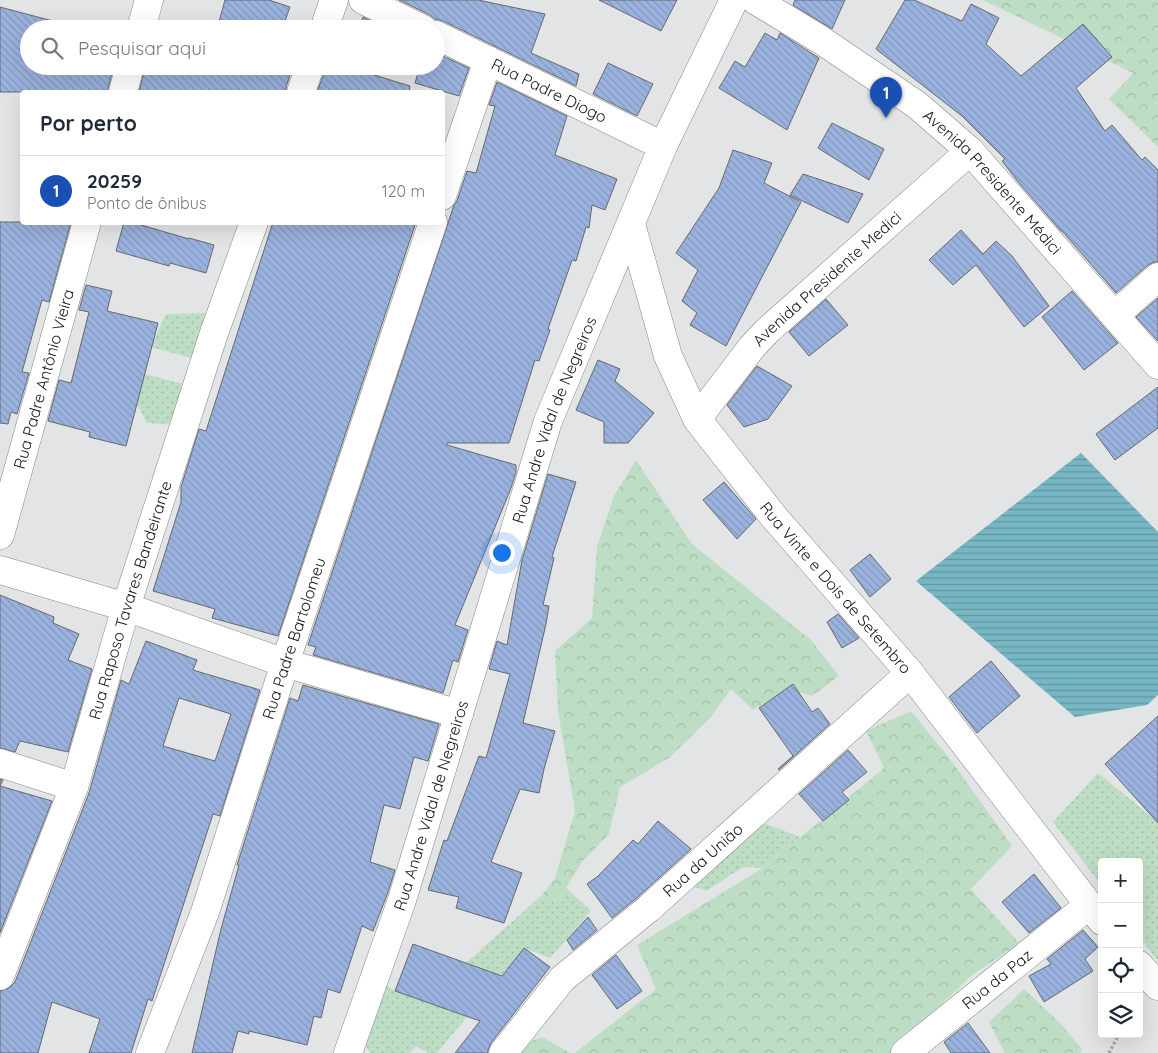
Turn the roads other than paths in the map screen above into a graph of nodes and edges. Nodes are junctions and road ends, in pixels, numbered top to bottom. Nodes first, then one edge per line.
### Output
1 (149, 0) edge
2 (334, 0) edge
3 (363, 0) edge
4 (734, 0) edge
5 (755, 0) edge
6 (143, 20) edge
7 (327, 20) edge
8 (404, 20) edge
9 (445, 39) edge
10 (488, 60) junction
11 (128, 75) edge
12 (307, 75) edge
13 (124, 90) edge
14 (302, 90) edge
15 (663, 146) junction
16 (970, 150) junction
17 (445, 187) edge
18 (631, 224) junction
19 (86, 225) edge
20 (253, 225) edge
21 (432, 225) edge
22 (1158, 277) edge
23 (1115, 315) junction
24 (1158, 364) edge
25 (697, 419) junction
26 (0, 535) edge
27 (0, 570) edge
28 (126, 607) junction
29 (285, 663) junction
30 (910, 673) junction
31 (459, 714) junction
32 (0, 763) edge
33 (74, 787) junction
34 (1095, 913) edge
35 (8, 937) edge
36 (1143, 969) edge
37 (0, 976) edge
38 (1158, 986) edge
39 (150, 1053) edge
40 (348, 1053) edge
41 (503, 1053) edge
42 (905, 1053) edge

1 - 6 street
2 - 7 street
3 - 8 street
4 - 15 street, Rua Andre Vidal de Negreiros
5 - 16 street, Avenida Presidente Médici
9 - 10 street, Rua Padre Diogo
10 - 15 street, Rua Padre Diogo
10 - 17 street
11 - 13 street
12 - 14 street
15 - 18 street, Rua Andre Vidal de Negreiros
16 - 23 street, Avenida Presidente Médici
16 - 25 street, Avenida Presidente Medici
18 - 25 street, Rua Vinte e Dois de Setembro
18 - 31 street, Rua Andre Vidal de Negreiros
19 - 26 street, Rua Padre Antônio Vieira
20 - 28 street, Rua Raposo Tavares Bandeirante
21 - 29 street, Rua Padre Bartolomeu
22 - 23 street
23 - 24 street, Avenida Presidente Médici
25 - 30 street, Rua Vinte e Dois de Setembro
27 - 28 street
28 - 29 street
28 - 33 street, Rua Raposo Tavares Bandeirante
29 - 31 street
29 - 39 street, Rua Padre Bartolomeu
30 - 34 street, Rua Vinte e Dois de Setembro
30 - 41 street, Rua da União
31 - 40 street, Rua Andre Vidal de Negreiros
32 - 33 street
33 - 35 street, Rua Raposo Tavares Bandeirante
34 - 42 street, Rua da Paz
35 - 37 street, Rua Raposo Tavares Bandeirante
36 - 38 street

